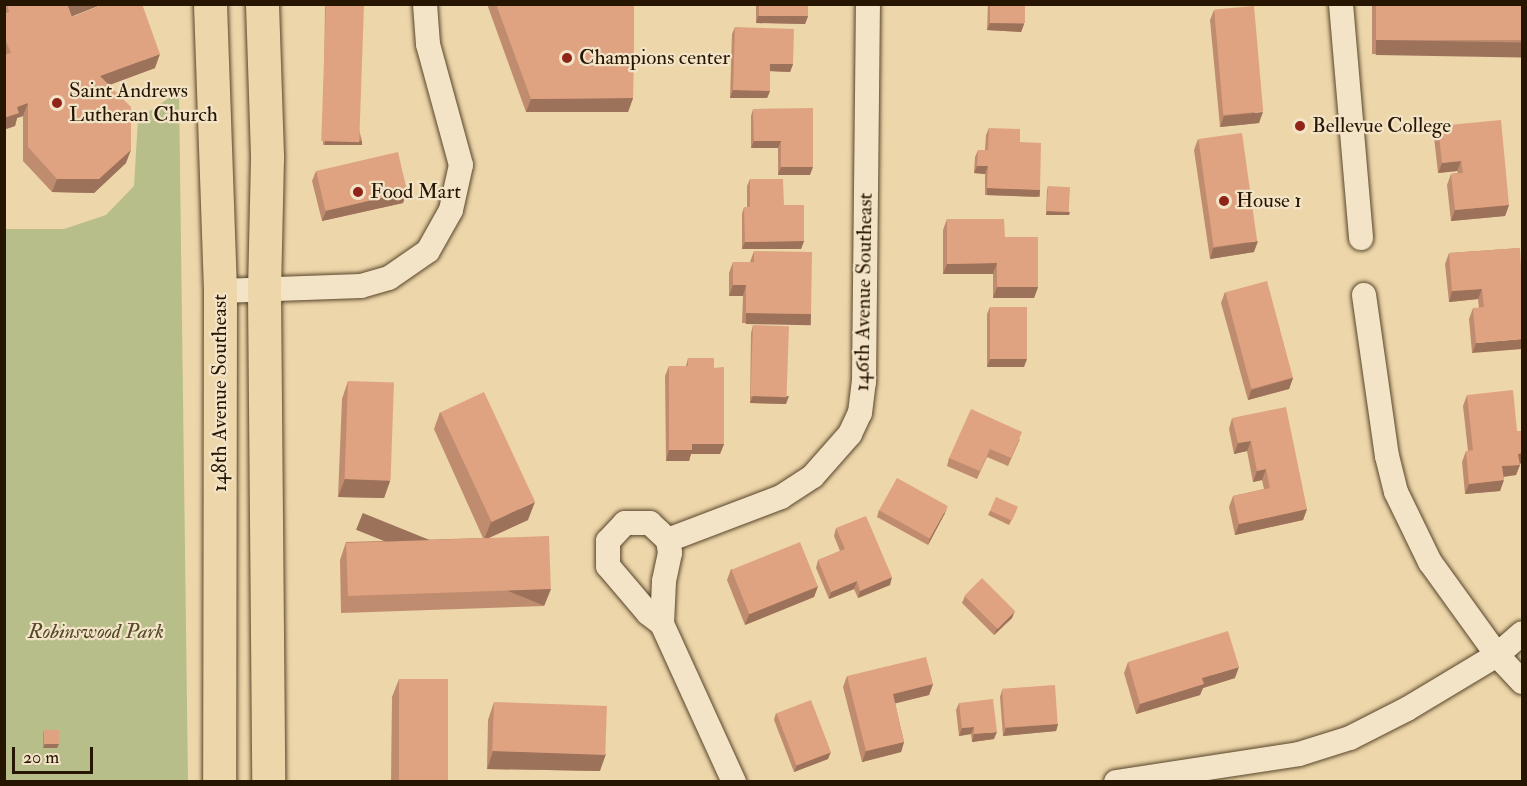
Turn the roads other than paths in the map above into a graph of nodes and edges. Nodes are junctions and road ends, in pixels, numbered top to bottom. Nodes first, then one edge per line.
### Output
1 (210, 4) edge
2 (262, 4) edge
3 (425, 4) edge
4 (868, 4) edge
5 (1341, 4) edge
6 (1361, 238) dead end
7 (264, 290) junction
8 (220, 291) junction
9 (1364, 295) dead end
10 (668, 540) junction
11 (663, 624) junction
12 (1522, 633) edge
13 (1497, 655) junction
14 (1522, 682) edge
15 (219, 782) edge
16 (268, 782) edge
17 (734, 782) edge
18 (1116, 782) edge

1 - 8 main road, 148th Avenue Southeast
2 - 7 main road
3 - 7 street
4 - 10 street, 146th Avenue Southeast
5 - 6 street
7 - 8 street
7 - 16 main road
8 - 15 main road, 148th Avenue Southeast
9 - 13 street
10 - 11 street
10 - 11 street
11 - 17 street
12 - 13 street
13 - 14 street
13 - 18 street

